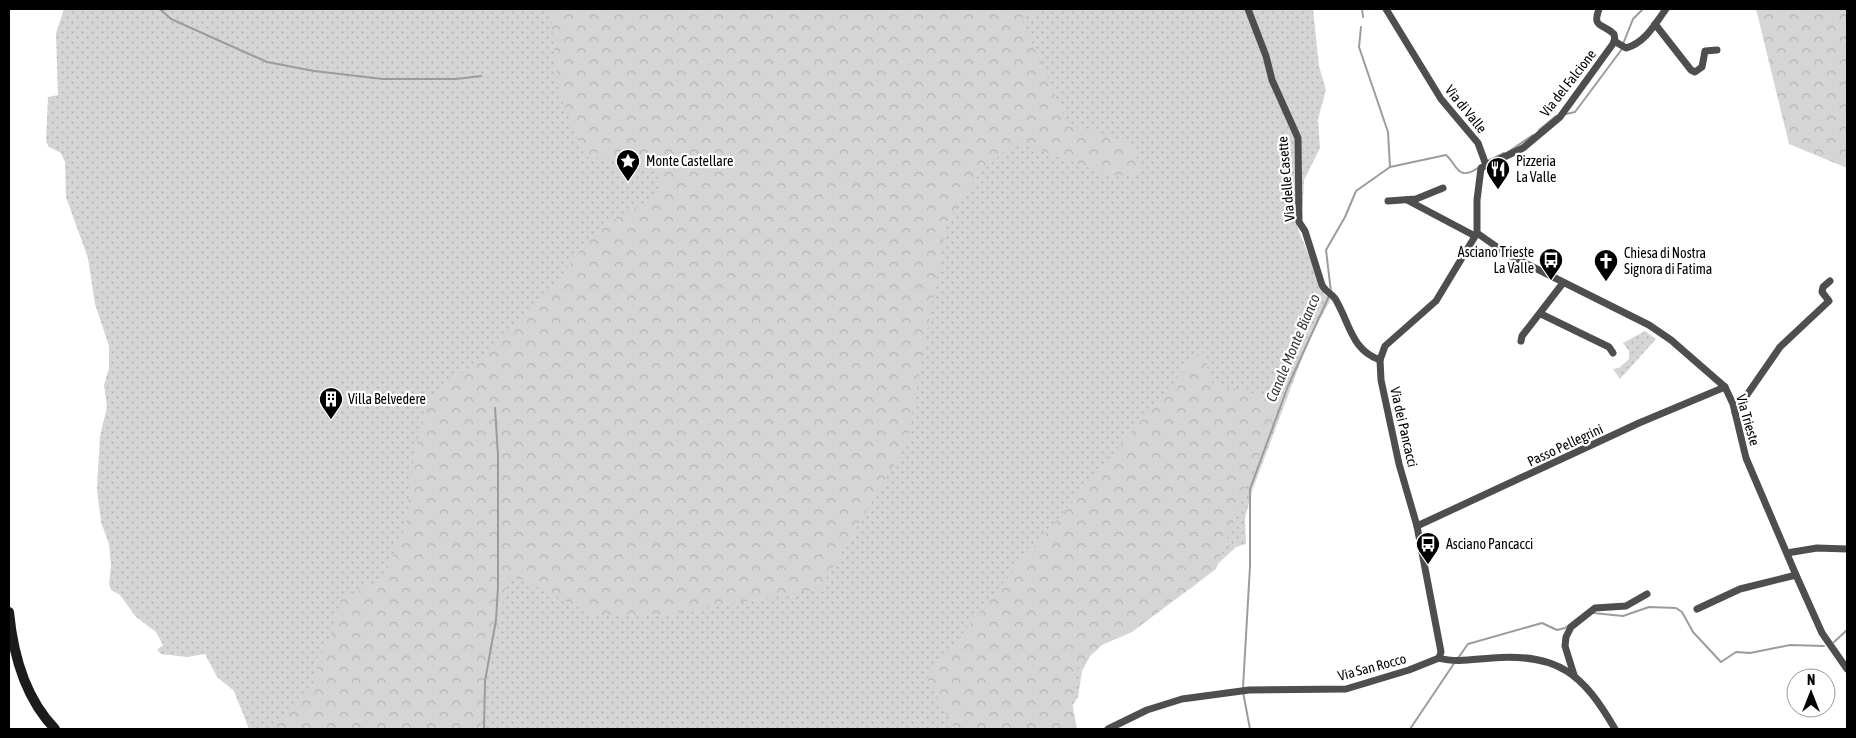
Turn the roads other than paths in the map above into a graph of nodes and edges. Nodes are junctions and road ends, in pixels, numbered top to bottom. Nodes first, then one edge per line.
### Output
1 (1248, 9) edge
2 (1386, 9) edge
3 (1599, 9) edge
4 (1666, 9) edge
5 (1655, 24) junction
6 (1616, 43) junction
7 (1716, 50) dead end
8 (1485, 162) junction
9 (1443, 188) dead end
10 (1407, 200) junction
11 (1388, 201) dead end
12 (1476, 235) junction
13 (1830, 281) dead end
14 (1564, 283) junction
15 (1541, 314) junction
16 (1522, 341) dead end
17 (1614, 353) dead end
18 (1380, 360) junction
19 (1725, 387) junction
20 (1735, 412) junction
21 (1417, 526) junction
22 (1847, 549) edge
23 (1787, 553) junction
24 (1796, 575) junction
25 (1647, 594) dead end
26 (1697, 609) dead end
27 (9, 612) edge
28 (1439, 658) junction
29 (1847, 669) edge
30 (1574, 674) junction
31 (55, 729) edge
32 (1108, 729) edge
33 (1615, 729) edge

1 - 18 street, Via delle Casette
2 - 8 street, Via di Valle
3 - 6 street
4 - 5 street
5 - 6 street
5 - 7 street
6 - 8 street, Via del Falcione
8 - 12 street
9 - 10 street
10 - 11 street
10 - 12 street, Via Trieste
12 - 14 street, Via Trieste
12 - 18 street
13 - 20 street
14 - 15 street
14 - 19 street, Via Trieste
15 - 16 street
15 - 17 street
18 - 21 street, Via dei Pancacci
19 - 20 street, Via Trieste
19 - 21 street, Passo Pellegrini
20 - 23 street, Via Trieste
21 - 28 street, Via dei Pancacci
22 - 23 street
23 - 24 street, Via Trieste
24 - 26 street
24 - 29 street, Via Trieste
25 - 30 street
27 - 31 main road
28 - 30 street
28 - 32 street, Via San Rocco
30 - 33 street

